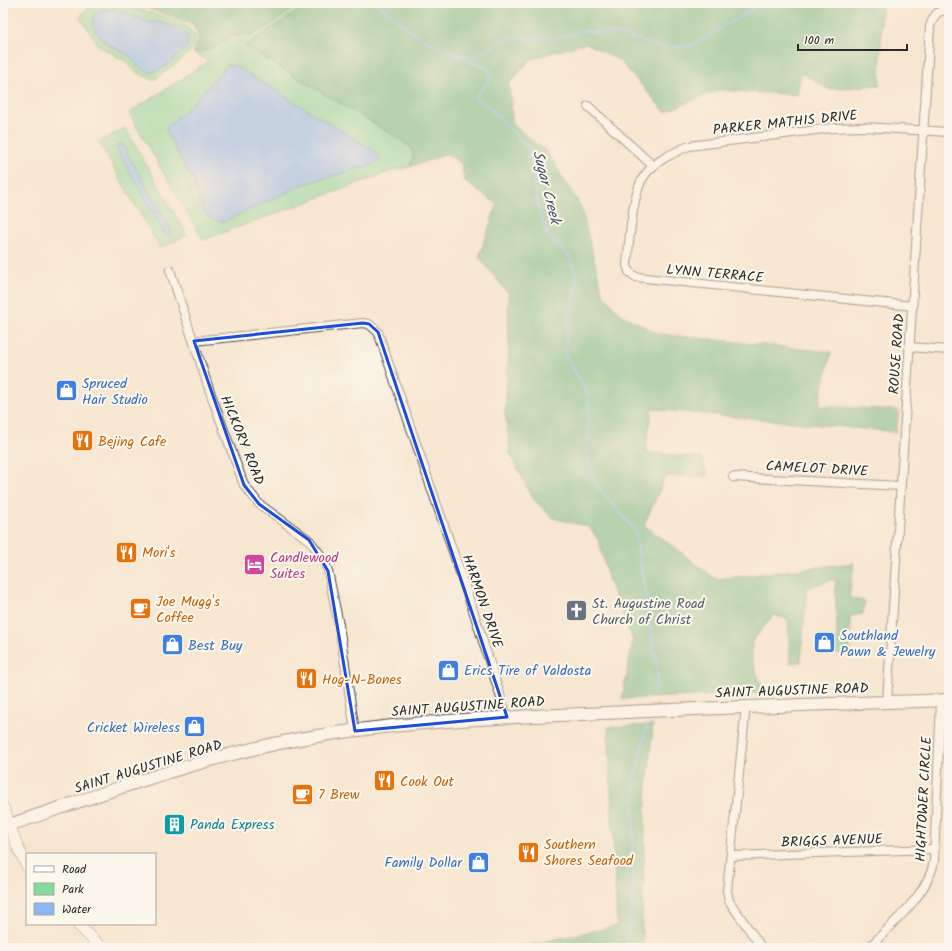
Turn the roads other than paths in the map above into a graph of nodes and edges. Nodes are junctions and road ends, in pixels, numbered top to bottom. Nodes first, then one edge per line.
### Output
1 (949, 10) edge
2 (588, 106) dead end
3 (924, 131) junction
4 (949, 132) edge
5 (653, 166) junction
6 (170, 270) dead end
7 (913, 306) junction
8 (194, 341) junction
9 (909, 347) junction
10 (949, 350) edge
11 (733, 477) dead end
12 (900, 486) junction
13 (945, 700) edge
14 (887, 702) junction
15 (746, 706) junction
16 (507, 717) junction
17 (355, 730) junction
18 (3, 807) edge
19 (6, 826) edge
20 (934, 849) junction
21 (731, 856) junction
22 (26, 864) edge
23 (78, 925) edge
24 (102, 948) edge
25 (762, 948) edge
26 (869, 948) edge

1 - 3 street, ROUSE ROAD
2 - 5 street
3 - 4 street, PARKER MATHIS DRIVE
3 - 5 street, PARKER MATHIS DRIVE
3 - 7 street, ROUSE ROAD
5 - 7 street, LYNN TERRACE
6 - 8 street, HICKORY ROAD
7 - 9 street, ROUSE ROAD
8 - 16 street, HARMON DRIVE
8 - 17 street, HICKORY ROAD
9 - 10 street
9 - 12 street, ROUSE ROAD
11 - 12 street, CAMELOT DRIVE
12 - 14 street, ROUSE ROAD
13 - 14 main road, SAINT AUGUSTINE ROAD
13 - 20 street, HIGHTOWER CIRCLE
14 - 15 main road, SAINT AUGUSTINE ROAD
15 - 16 main road, SAINT AUGUSTINE ROAD
15 - 21 street
16 - 17 main road, SAINT AUGUSTINE ROAD
17 - 19 main road, SAINT AUGUSTINE ROAD
18 - 19 street
19 - 22 street
20 - 21 street, BRIGGS AVENUE
20 - 26 street, HIGHTOWER CIRCLE
21 - 25 street
23 - 24 street

